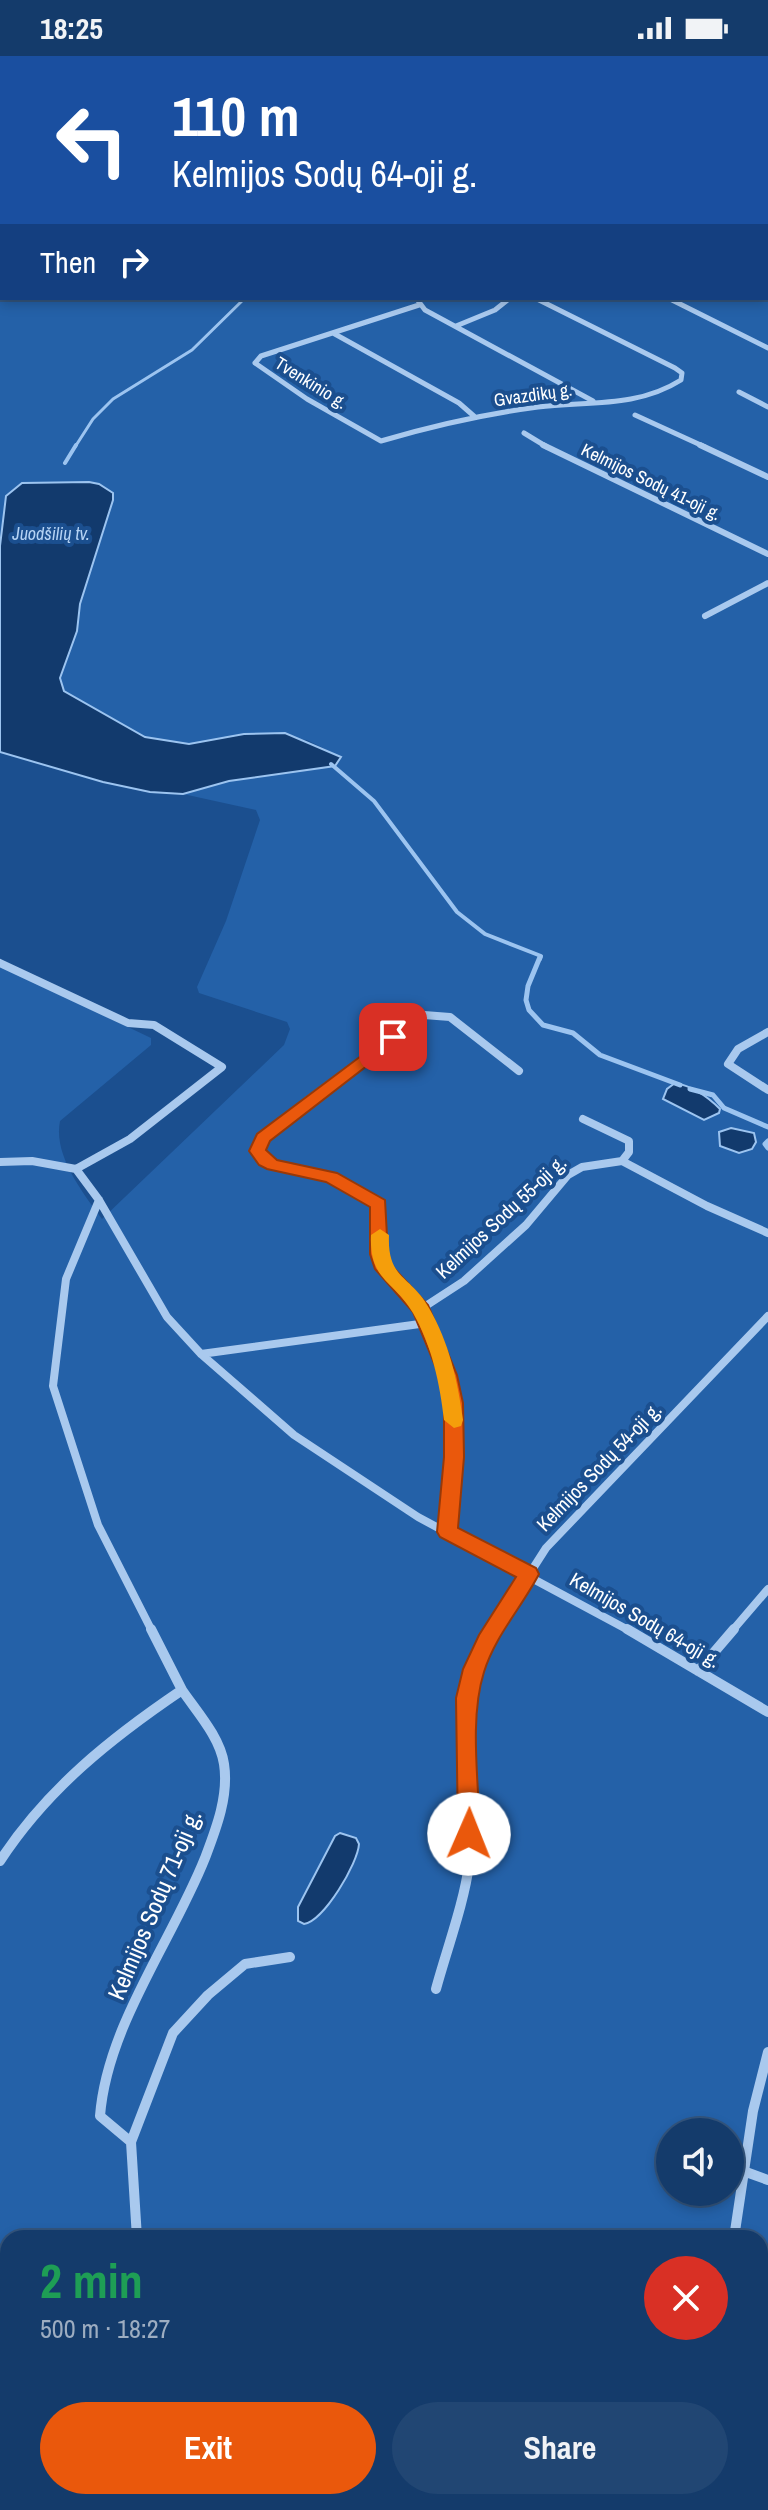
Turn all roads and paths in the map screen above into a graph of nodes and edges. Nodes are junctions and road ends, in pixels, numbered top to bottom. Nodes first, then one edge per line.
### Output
1 (508, 300) edge
2 (539, 300) edge
3 (672, 300) edge
4 (418, 301) edge
5 (456, 326) junction
6 (333, 333) junction
7 (768, 348) edge
8 (739, 392) dead end
9 (593, 401) junction
10 (768, 407) edge
11 (635, 415) dead end
12 (475, 417) junction
13 (524, 433) dead end
14 (381, 441) joint
15 (768, 477) edge
16 (768, 554) edge
17 (768, 583) edge
18 (705, 616) dead end
19 (0, 963) edge
20 (768, 1032) edge
21 (519, 1071) dead end
22 (768, 1090) edge
23 (583, 1119) dead end
24 (622, 1161) junction
25 (0, 1162) edge
26 (76, 1169) junction
27 (99, 1200) junction
28 (768, 1233) edge
29 (421, 1309) junction
30 (768, 1316) edge
31 (427, 1323) junction
32 (201, 1354) junction
33 (447, 1532) junction
34 (529, 1574) junction
35 (768, 1589) edge
36 (698, 1671) junction
37 (182, 1690) junction
38 (768, 1712) edge
39 (0, 1861) edge
40 (290, 1957) dead end
41 (436, 1989) dead end
42 (768, 2052) edge
43 (131, 2142) junction
44 (746, 2172) junction
45 (768, 2180) edge
46 (136, 2230) edge
47 (735, 2230) edge

1 - 5 street
2 - 9 street, Gvazdikų g.
3 - 7 street
4 - 5 street
4 - 6 street, Tvenkinio g.
5 - 9 street
6 - 12 street
6 - 14 street, Tvenkinio g.
8 - 10 street
9 - 12 street, Gvazdikų g.
11 - 15 street
12 - 14 street, Gvazdikų g.
13 - 16 street, Kelmijos Sodų 41-oji g.
17 - 18 street
19 - 26 street
20 - 22 street
21 - 29 street
23 - 24 street
24 - 28 street
24 - 29 street, Kelmijos Sodų 55-oji g.
25 - 26 street
26 - 27 street, Kelmijos Sodų 64-oji g.
27 - 32 street, Kelmijos Sodų 64-oji g.
27 - 37 street
29 - 31 street
30 - 34 street, Kelmijos Sodų 54-oji g.
31 - 32 street
31 - 33 street
32 - 33 street, Kelmijos Sodų 64-oji g.
33 - 34 street, Kelmijos Sodų 64-oji g.
34 - 36 street, Kelmijos Sodų 64-oji g.
34 - 41 street, Kelmijos Sodų 54-oji g.
35 - 36 street
36 - 38 street, Kelmijos Sodų 64-oji g.
37 - 39 street
37 - 43 street, Kelmijos Sodų 71-oji g.
40 - 43 street
42 - 44 street
43 - 46 street
44 - 45 street
44 - 47 street

